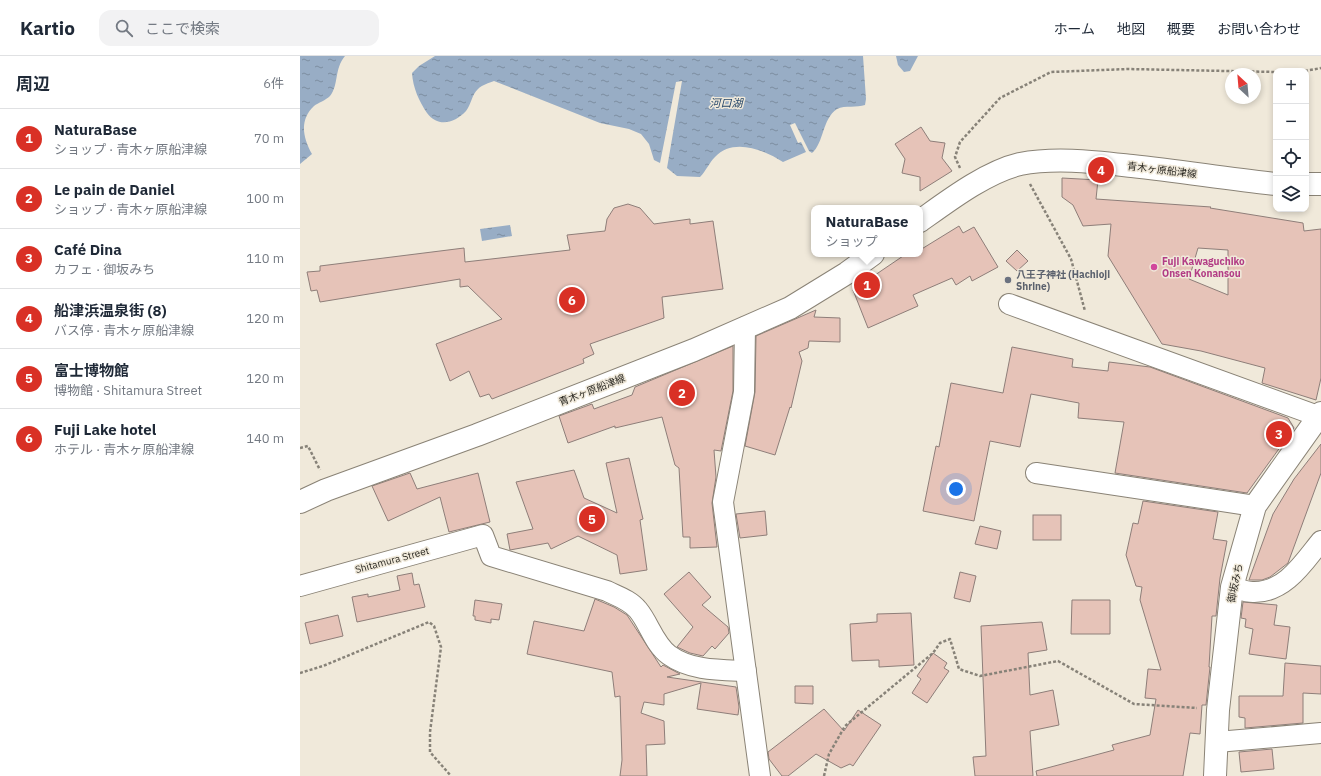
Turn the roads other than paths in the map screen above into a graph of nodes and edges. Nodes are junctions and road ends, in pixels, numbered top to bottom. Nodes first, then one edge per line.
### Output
1 (1273, 184) edge
2 (1309, 184) edge
3 (1321, 184) edge
4 (923, 219) edge
5 (869, 257) edge
6 (1009, 304) dead end
7 (745, 328) junction
8 (1320, 415) edge
9 (1036, 473) dead end
10 (300, 502) edge
11 (1255, 506) junction
12 (1321, 541) edge
13 (300, 586) edge
14 (1232, 587) junction
15 (746, 671) junction
16 (1321, 733) edge
17 (1217, 742) junction
18 (760, 776) edge
19 (1215, 776) edge

1 - 4 main road, 青木ヶ原船津線
2 - 3 main road
5 - 7 main road, 青木ヶ原船津線
6 - 8 street
7 - 10 main road, 青木ヶ原船津線
7 - 15 street
8 - 11 main road, 御坂みち
9 - 11 street
11 - 14 main road, 御坂みち
12 - 14 street
13 - 15 street, Shitamura Street
14 - 17 main road, 御坂みち
15 - 18 street
16 - 17 street
17 - 19 main road, 御坂みち

